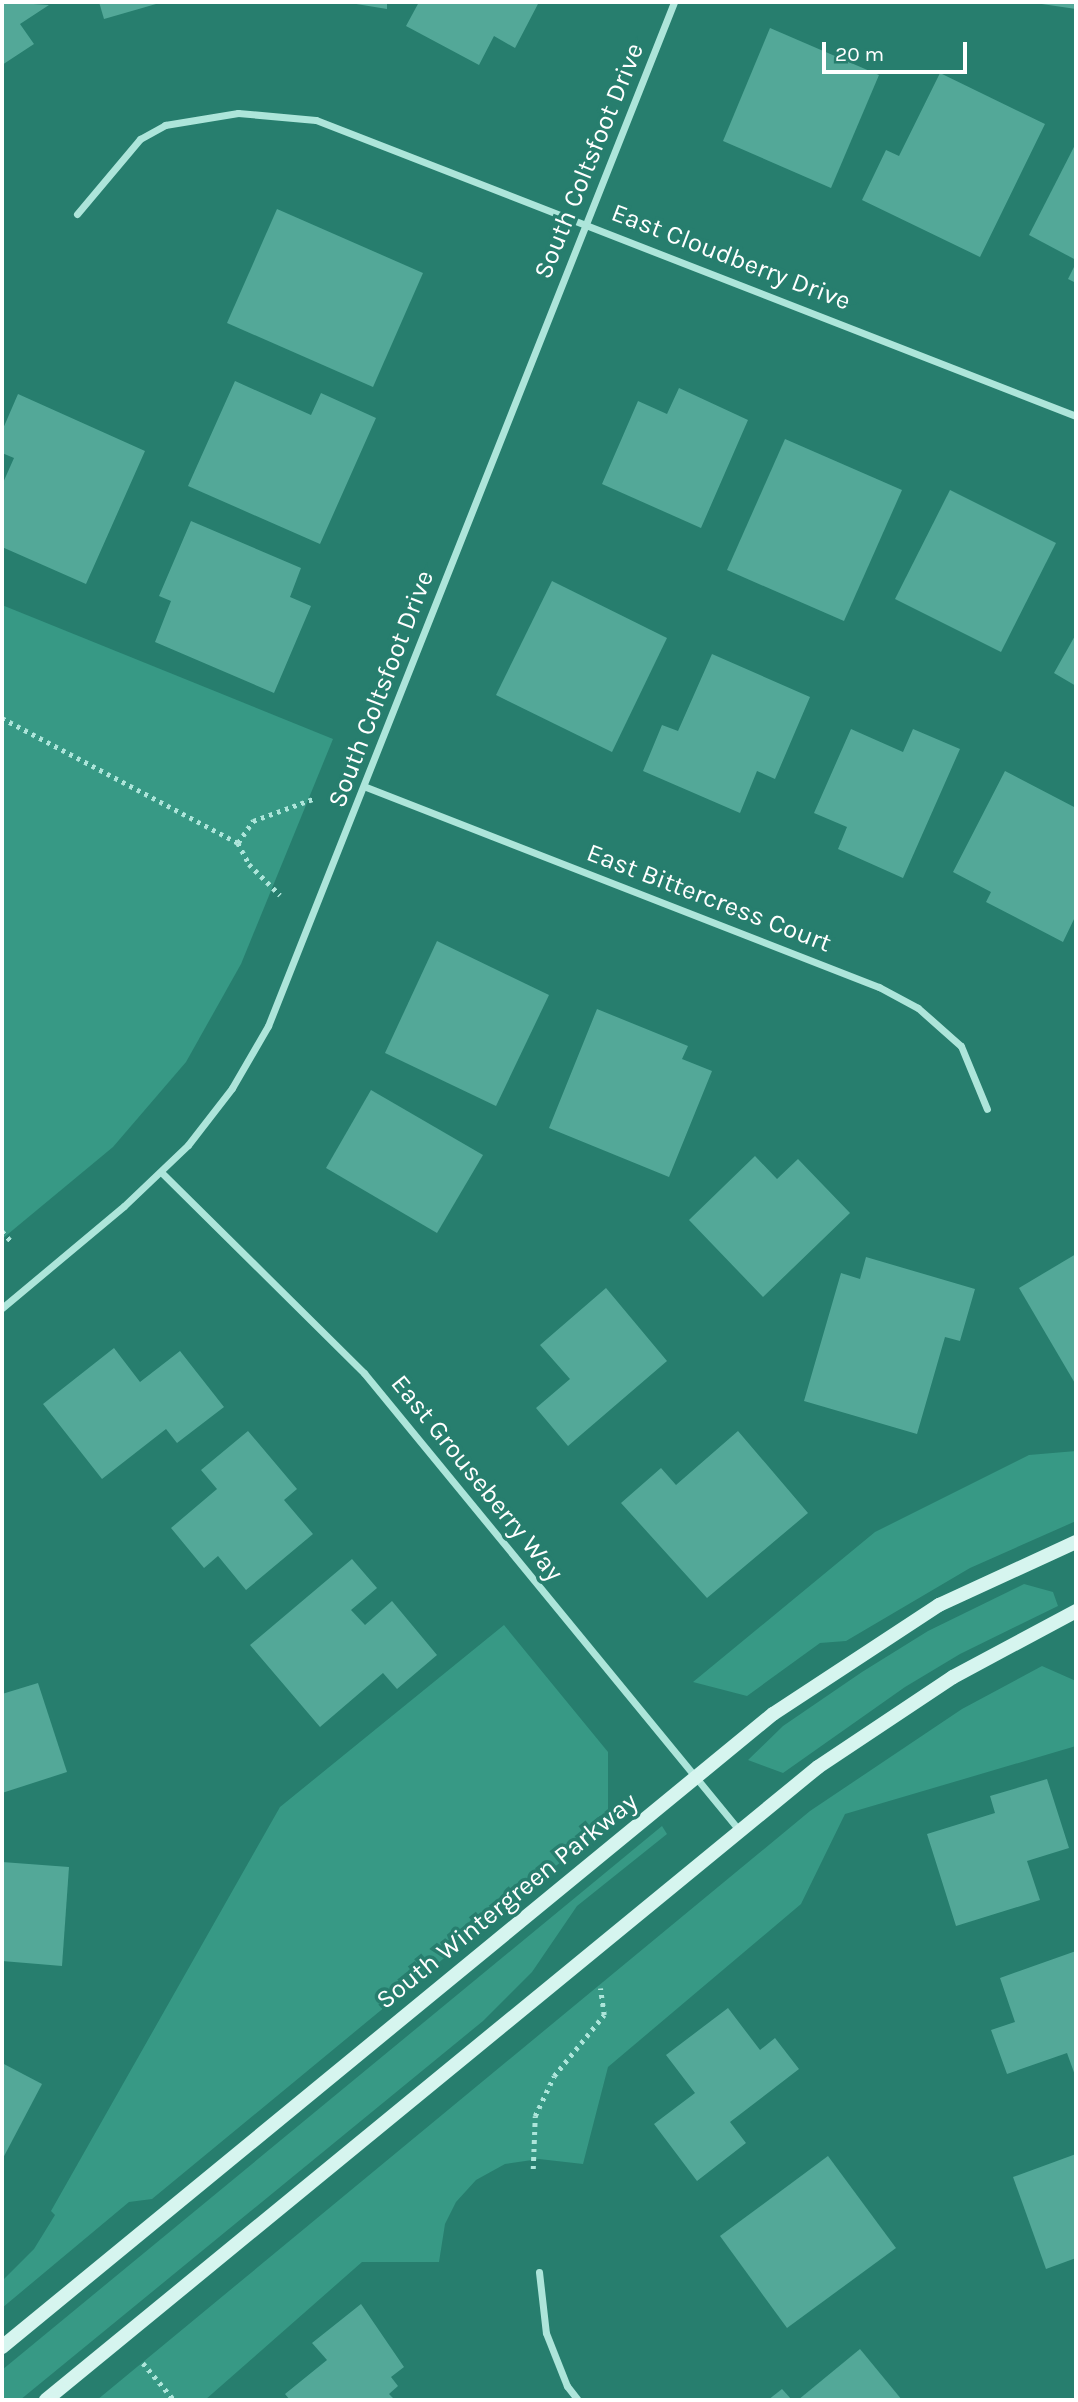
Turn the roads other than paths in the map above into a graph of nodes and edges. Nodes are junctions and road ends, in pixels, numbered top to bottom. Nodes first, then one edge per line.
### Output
1 (674, 2) edge
2 (77, 214) dead end
3 (586, 223) junction
4 (1076, 416) edge
5 (366, 787) junction
6 (987, 1109) dead end
7 (161, 1172) junction
8 (2, 1308) edge
9 (1076, 1542) edge
10 (1076, 1611) edge
11 (696, 1778) junction
12 (739, 1830) junction
13 (539, 2272) dead end
14 (2, 2347) edge
15 (46, 2400) edge
16 (578, 2400) edge

1 - 3 street, South Coltsfoot Drive
2 - 3 street, East Cloudberry Drive
3 - 4 street, East Cloudberry Drive
3 - 5 street, South Coltsfoot Drive
5 - 6 street, East Bittercress Court
5 - 7 street, South Coltsfoot Drive
7 - 8 street, South Coltsfoot Drive
7 - 11 street, East Grouseberry Way
9 - 11 street, South Wintergreen Parkway
10 - 12 street
11 - 12 street, East Grouseberry Way
11 - 14 street, South Wintergreen Parkway
12 - 15 street
13 - 16 street

